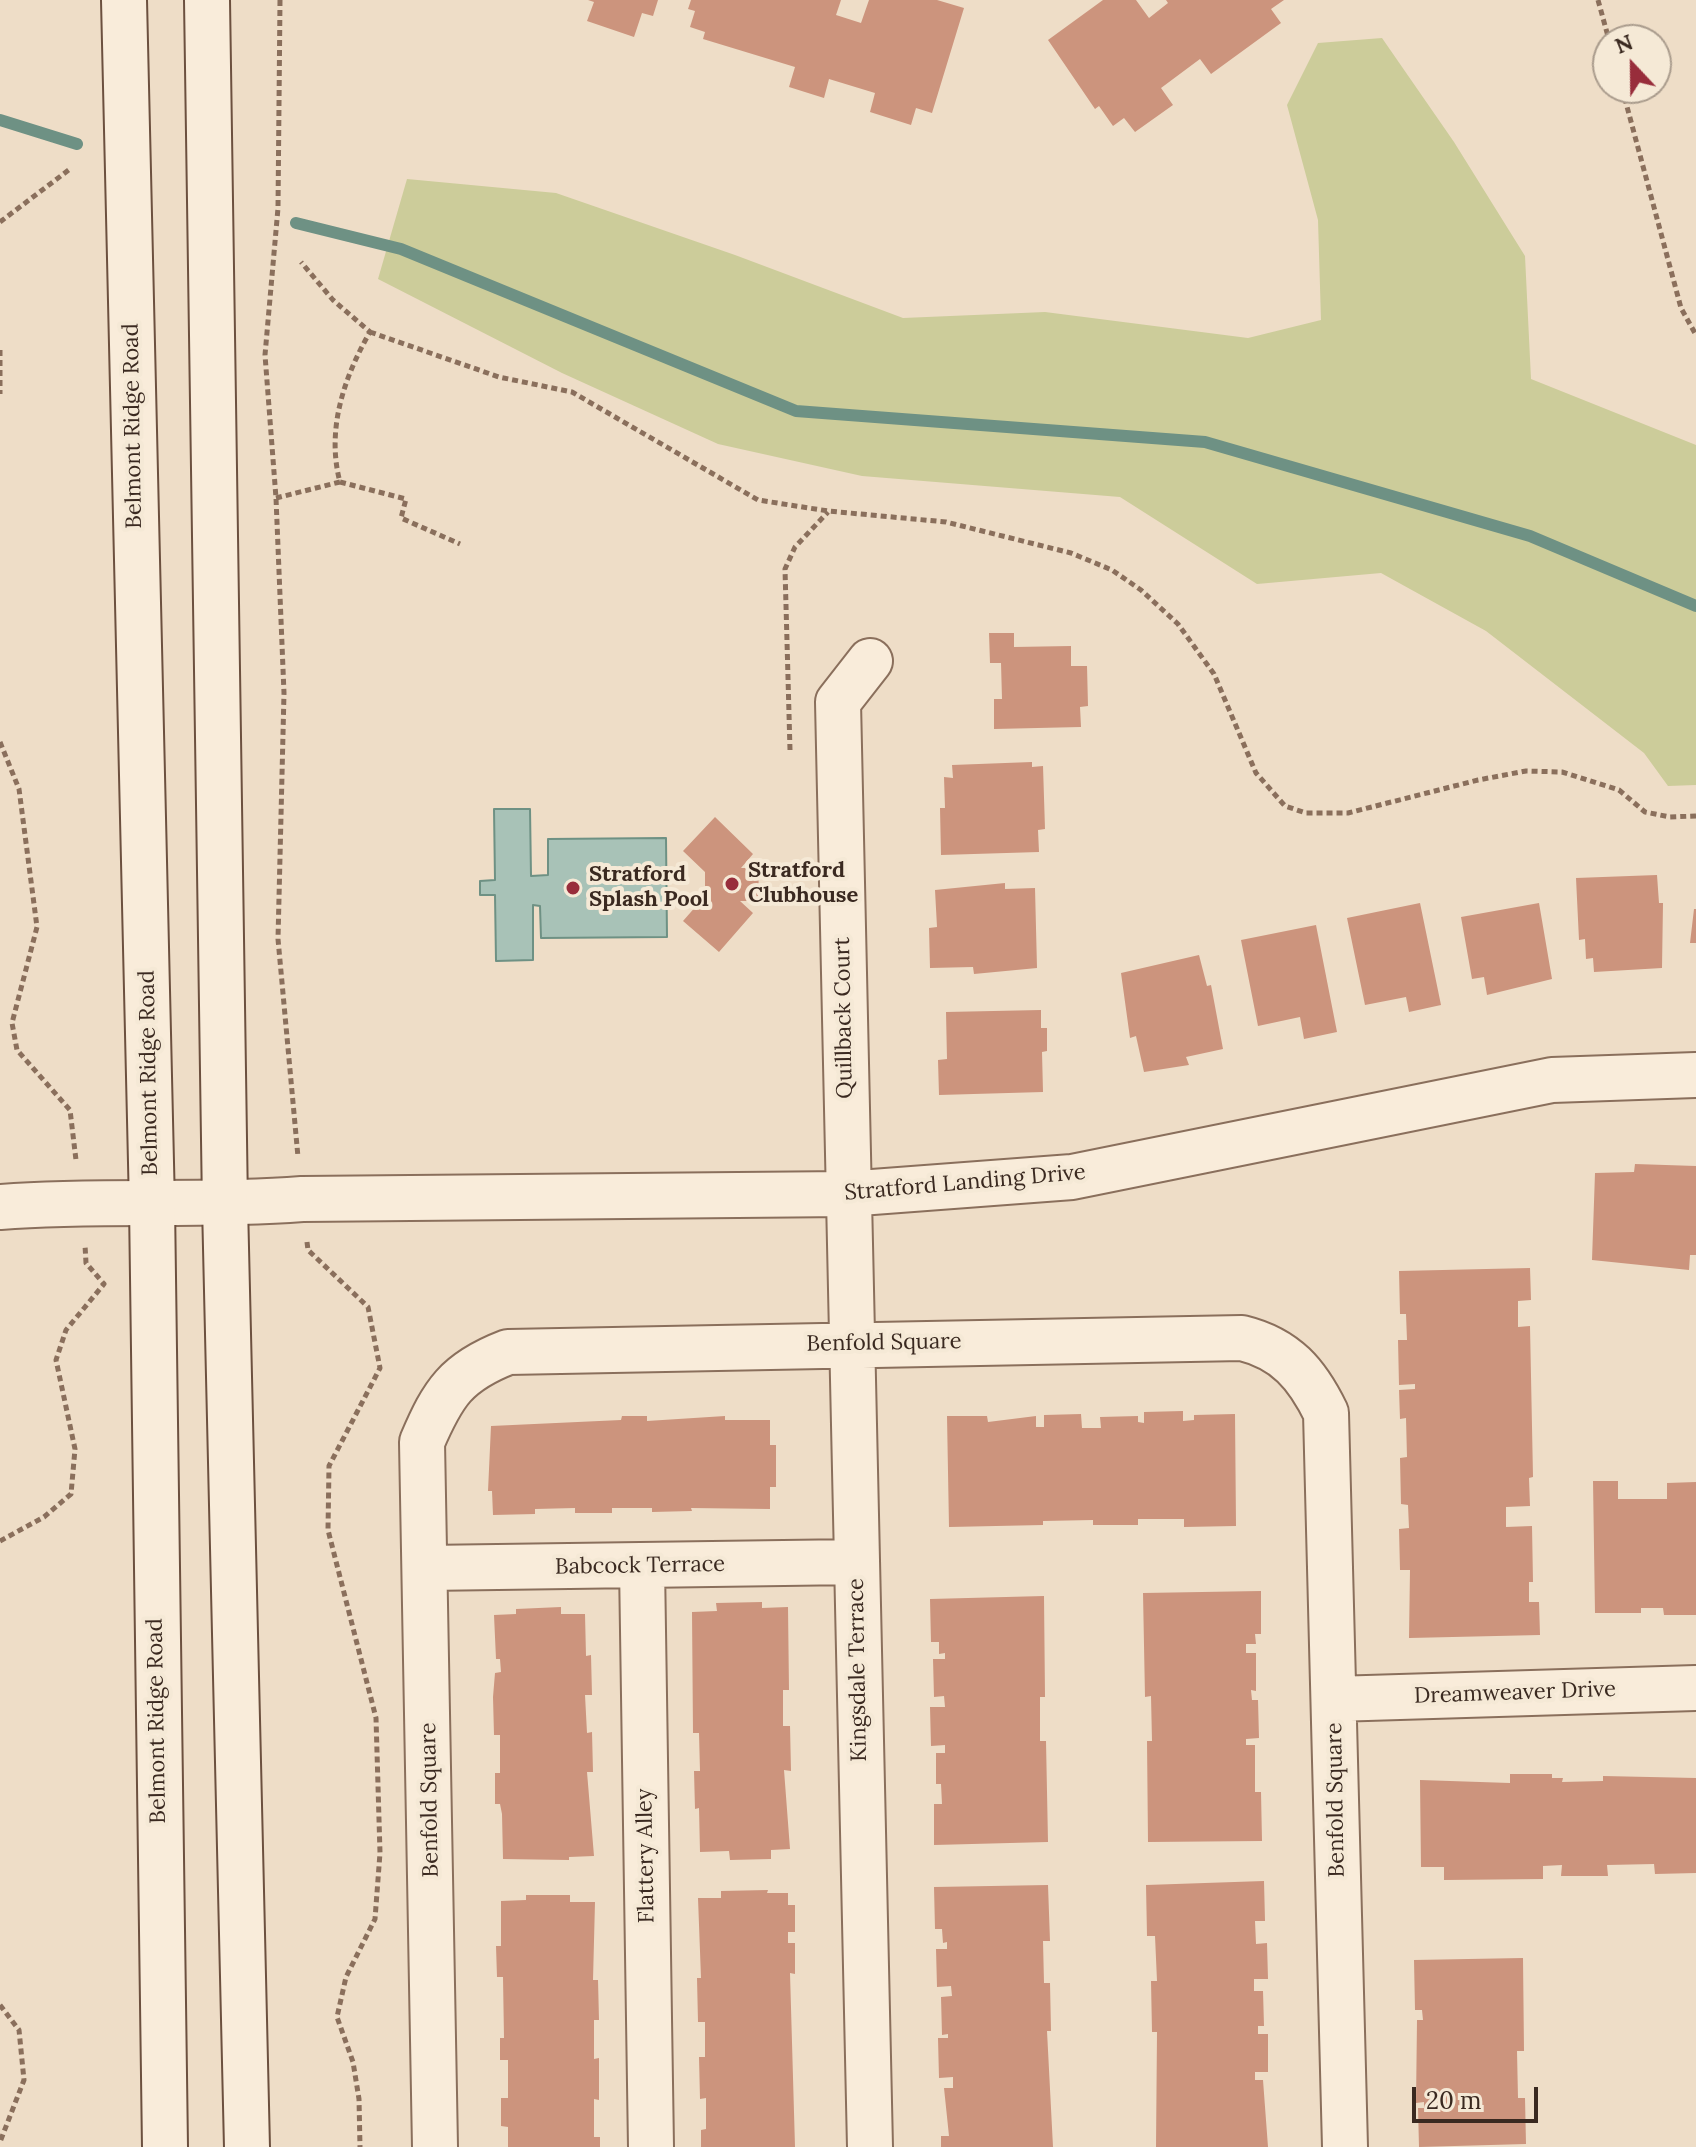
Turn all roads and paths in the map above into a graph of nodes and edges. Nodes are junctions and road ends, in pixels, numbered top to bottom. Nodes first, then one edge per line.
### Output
1 (124, 0) edge
2 (207, 0) edge
3 (280, 0) edge
4 (1598, 0) edge
5 (1605, 24) edge
6 (1626, 104) edge
7 (70, 169) dead end
8 (0, 222) edge
9 (301, 262) dead end
10 (370, 332) junction
11 (1696, 335) edge
12 (0, 350) edge
13 (0, 394) edge
14 (340, 482) junction
15 (276, 498) junction
16 (828, 511) junction
17 (460, 544) dead end
18 (870, 661) dead end
19 (790, 750) dead end
20 (1696, 816) edge
21 (1696, 1075) edge
22 (846, 1194) junction
23 (302, 1199) junction
24 (152, 1205) junction
25 (225, 1205) junction
26 (0, 1207) edge
27 (852, 1343) junction
28 (855, 1562) junction
29 (642, 1566) junction
30 (426, 1568) junction
31 (1696, 1688) edge
32 (1334, 1699) junction
33 (0, 2005) edge
34 (0, 2142) edge
35 (165, 2147) edge
36 (247, 2147) edge
37 (360, 2147) edge
38 (435, 2147) edge
39 (651, 2147) edge
40 (870, 2147) edge
41 (1345, 2147) edge

1 - 24 street, Belmont Ridge Road
2 - 25 street
3 - 15 path
4 - 5 path
6 - 11 path
7 - 8 path
9 - 10 path
10 - 14 path
10 - 16 path
12 - 13 path
14 - 15 path
14 - 17 path
15 - 23 path
16 - 19 path
16 - 20 path
18 - 22 street, Quillback Court
21 - 22 street, Stratford Landing Drive
22 - 23 street, Stratford Landing Drive
22 - 27 street, Kingsdale Terrace
23 - 25 street, Stratford Landing Drive
23 - 37 path
24 - 25 street, Stratford Landing Drive
24 - 26 street, Stratford Landing Drive
24 - 35 street, Belmont Ridge Road
25 - 36 street
27 - 28 street, Kingsdale Terrace
27 - 30 street, Benfold Square
27 - 32 street, Benfold Square
28 - 29 street, Babcock Terrace
28 - 40 street, Kingsdale Terrace
29 - 30 street, Babcock Terrace
29 - 39 street, Flattery Alley
30 - 38 street, Benfold Square
31 - 32 street, Dreamweaver Drive
32 - 41 street, Benfold Square
33 - 34 path

